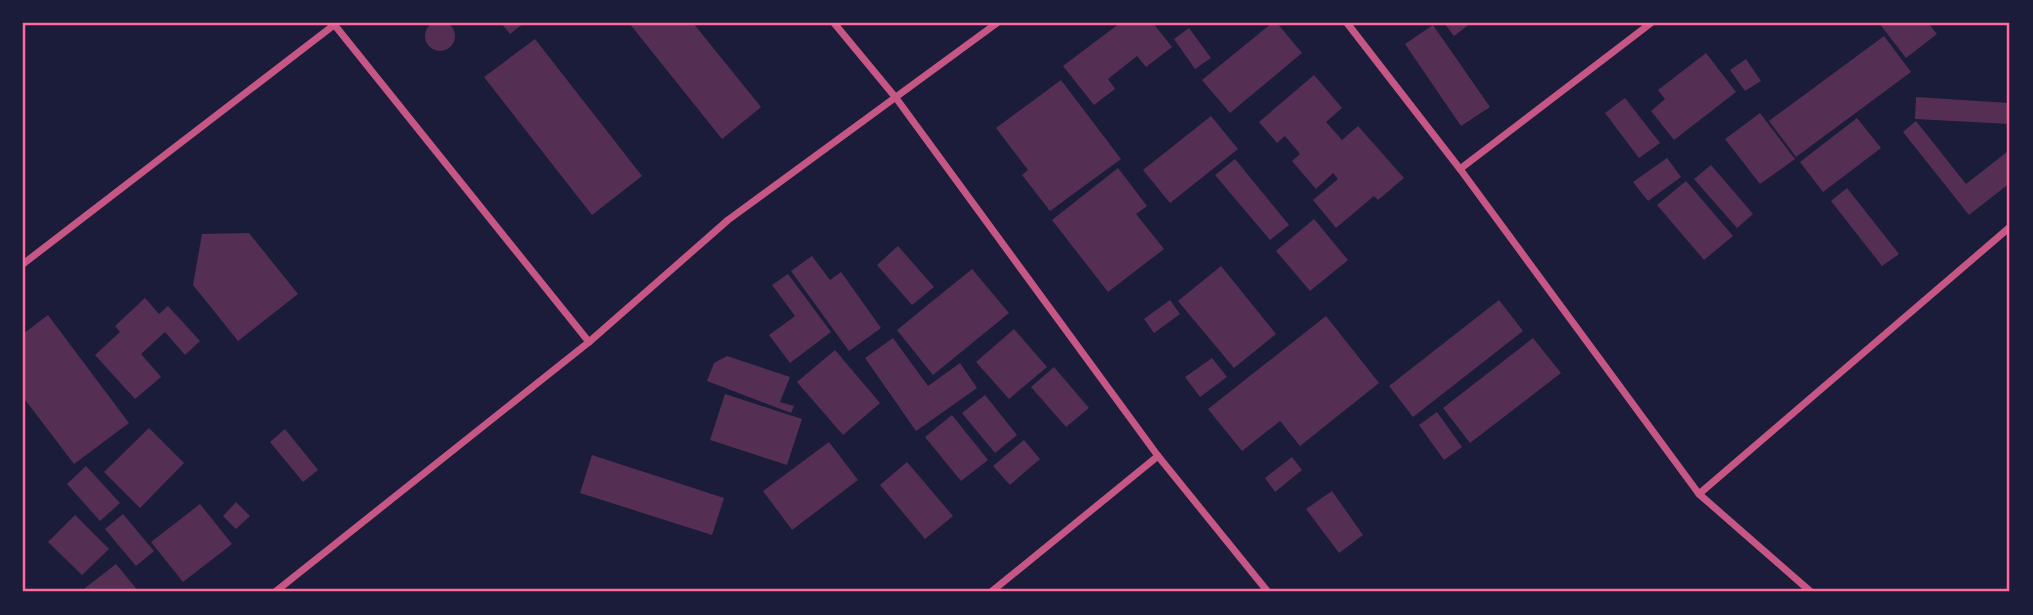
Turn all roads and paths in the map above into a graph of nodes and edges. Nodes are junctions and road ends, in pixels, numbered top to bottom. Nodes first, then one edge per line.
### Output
1 (834, 23) edge
2 (997, 23) edge
3 (1347, 23) edge
4 (1651, 23) edge
5 (333, 24) edge
6 (896, 98) junction
7 (1460, 169) junction
8 (2010, 227) edge
9 (23, 264) edge
10 (589, 342) junction
11 (1158, 456) junction
12 (1699, 494) junction
13 (275, 592) edge
14 (991, 592) edge
15 (1268, 592) edge
16 (1811, 592) edge

1 - 6 street
2 - 6 street
3 - 7 street
4 - 7 street
5 - 9 street
5 - 10 street
6 - 10 street
6 - 11 street
7 - 12 street
8 - 12 street
10 - 13 street
11 - 14 street
11 - 15 street
12 - 16 street

